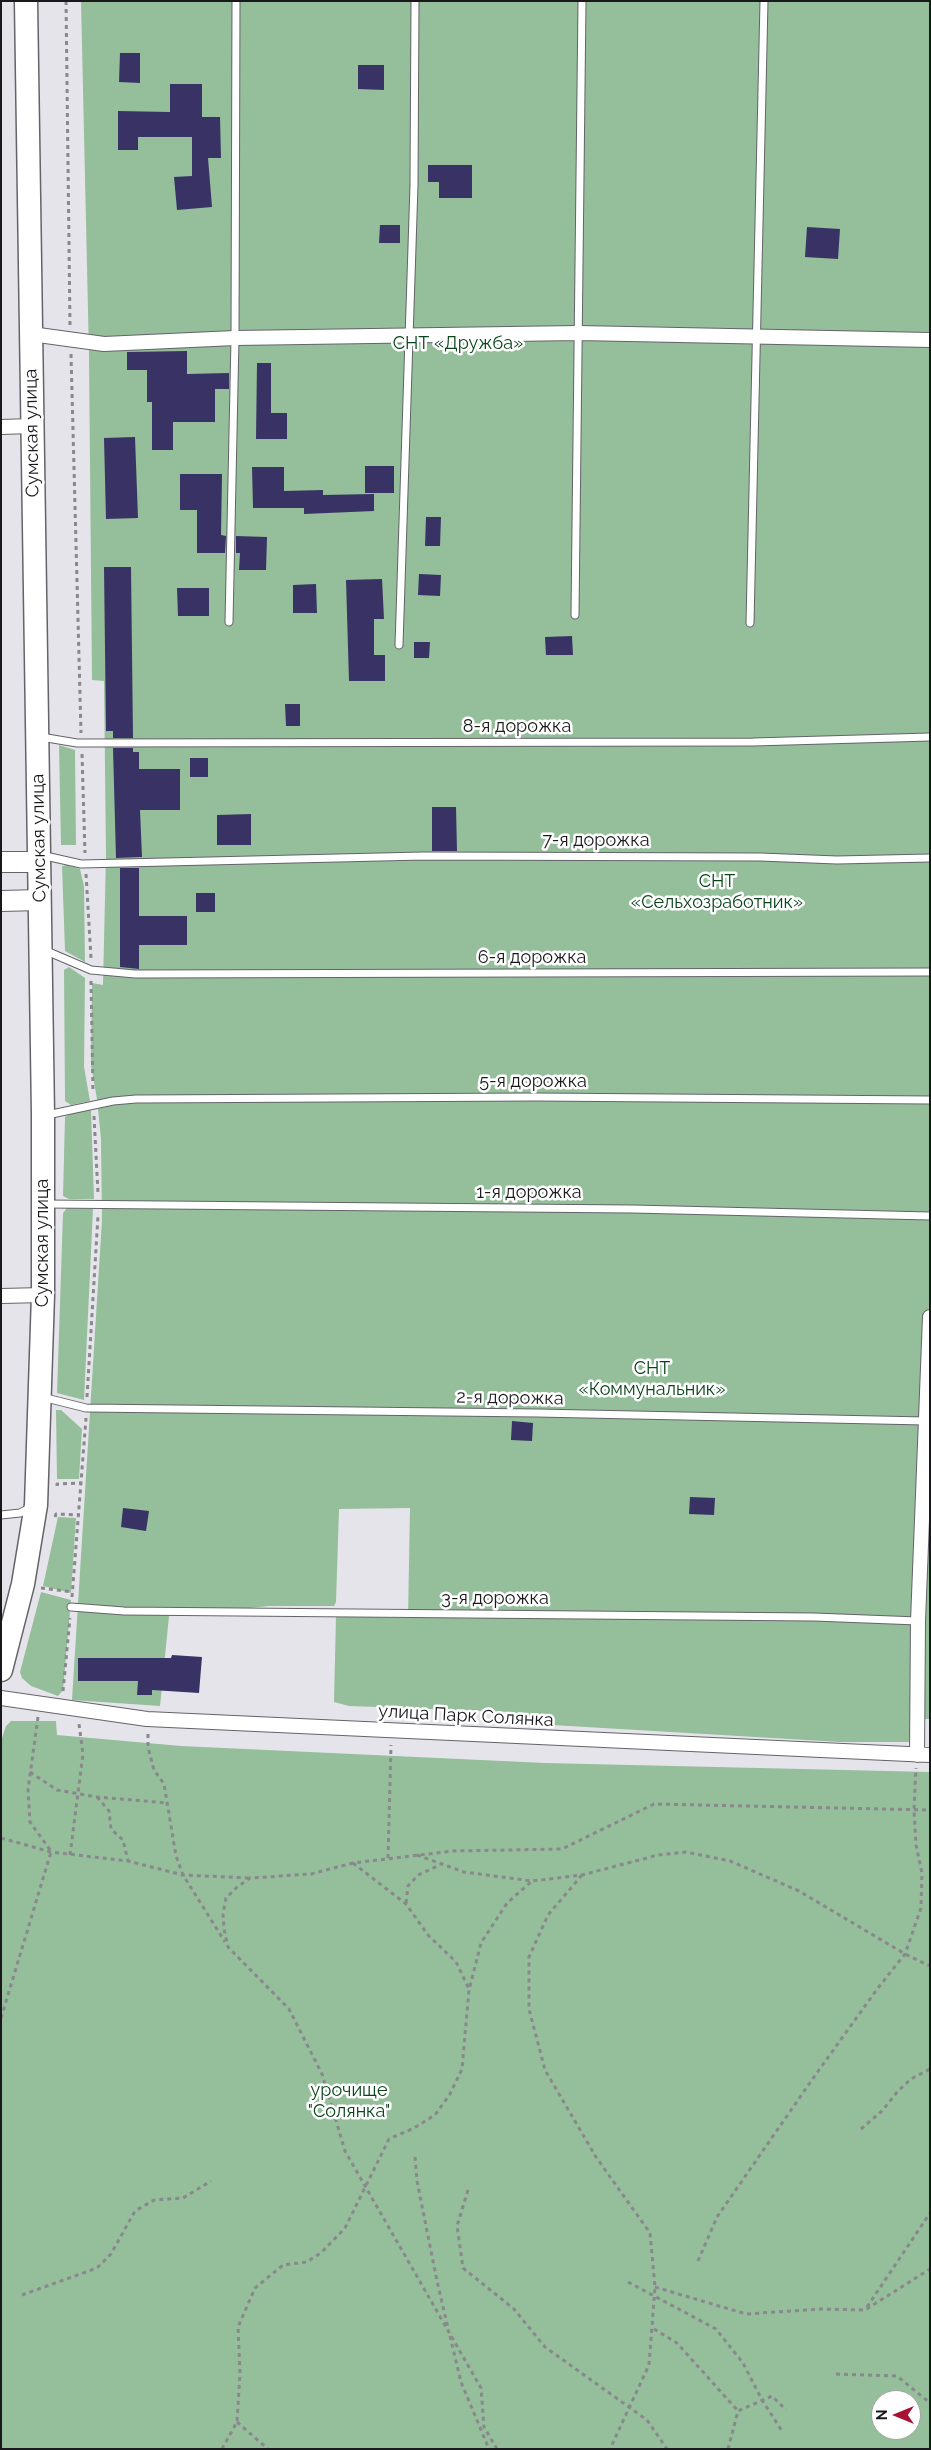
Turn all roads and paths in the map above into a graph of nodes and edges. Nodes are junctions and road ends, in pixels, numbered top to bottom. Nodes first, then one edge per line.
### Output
1 (26, 1) edge
2 (236, 1) edge
3 (415, 1) edge
4 (582, 1) edge
5 (764, 1) edge
6 (578, 333) junction
7 (31, 334) junction
8 (409, 336) junction
9 (755, 336) junction
10 (235, 338) junction
11 (930, 340) edge
12 (32, 426) junction
13 (1, 427) edge
14 (576, 615) dead end
15 (229, 622) dead end
16 (750, 623) dead end
17 (399, 645) dead end
18 (37, 736) junction
19 (930, 737) edge
20 (39, 858) junction
21 (930, 858) edge
22 (1, 862) edge
23 (40, 900) junction
24 (1, 901) edge
25 (41, 949) junction
26 (930, 972) edge
27 (930, 1100) edge
28 (43, 1115) junction
29 (44, 1204) junction
30 (930, 1216) edge
31 (43, 1295) junction
32 (1, 1296) edge
33 (930, 1318) edge
34 (41, 1397) junction
35 (926, 1421) junction
36 (82, 1483) dead end
37 (57, 1492) dead end
38 (49, 1509) junction
39 (1, 1515) edge
40 (80, 1515) dead end
41 (54, 1524) dead end
42 (41, 1578) dead end
43 (39, 1587) dead end
44 (71, 1607) dead end
45 (918, 1621) junction
46 (1, 1670) edge
47 (1, 1698) edge
48 (40, 1705) junction
49 (77, 1710) junction
50 (147, 1719) junction
51 (392, 1732) junction
52 (923, 1755) edge
53 (30, 1772) junction
54 (78, 1794) junction
55 (97, 1797) junction
56 (168, 1803) junction
57 (914, 1810) junction
58 (930, 1810) edge
59 (1, 1838) edge
60 (51, 1852) junction
61 (70, 1855) junction
62 (417, 1855) junction
63 (388, 1858) junction
64 (128, 1861) junction
65 (353, 1863) junction
66 (440, 1865) junction
67 (582, 1875) junction
68 (183, 1876) junction
69 (250, 1878) junction
70 (532, 1881) junction
71 (406, 1904) junction
72 (228, 1947) junction
73 (905, 1954) junction
74 (930, 1966) edge
75 (469, 1990) junction
76 (1, 2018) edge
77 (930, 2070) edge
78 (861, 2129) dead end
79 (415, 2157) dead end
80 (211, 2182) dead end
81 (366, 2188) junction
82 (468, 2190) dead end
83 (930, 2213) edge
84 (698, 2261) dead end
85 (930, 2269) edge
86 (628, 2282) dead end
87 (655, 2287) junction
88 (22, 2295) dead end
89 (655, 2296) junction
90 (865, 2310) junction
91 (654, 2328) junction
92 (449, 2333) junction
93 (836, 2374) dead end
94 (762, 2400) junction
95 (930, 2403) edge
96 (630, 2408) junction
97 (786, 2410) dead end
98 (738, 2411) junction
99 (237, 2422) junction
100 (782, 2431) dead end
101 (222, 2449) edge
102 (268, 2449) edge
103 (488, 2449) edge
104 (497, 2449) edge
105 (610, 2449) edge
106 (667, 2449) edge
107 (728, 2449) edge

1 - 7 main road, Сумская улица
2 - 10 lane
3 - 8 lane
4 - 6 lane
5 - 9 lane
6 - 8 street
6 - 9 street
6 - 14 lane
7 - 10 street
7 - 12 main road, Сумская улица
8 - 10 street
8 - 17 lane
9 - 11 street
9 - 16 lane
10 - 15 lane
12 - 13 street
12 - 18 main road, Сумская улица
18 - 19 lane, 8-я дорожка
18 - 20 main road, Сумская улица
20 - 21 lane, 7-я дорожка
20 - 22 main road
20 - 23 main road, Сумская улица
23 - 24 main road
23 - 25 main road, Сумская улица
25 - 26 lane, 6-я дорожка
25 - 28 main road, Сумская улица
27 - 28 lane, 5-я дорожка
28 - 29 main road, Сумская улица
29 - 30 lane, 1-я дорожка
29 - 31 main road, Сумская улица
31 - 32 street
31 - 34 main road, Сумская улица
33 - 35 street
34 - 35 lane, 2-я дорожка
34 - 38 main road, Сумская улица
35 - 45 street
36 - 37 path
38 - 39 lane
38 - 40 path
38 - 41 path
38 - 46 main road, Сумская улица
42 - 43 path
44 - 45 lane, 3-я дорожка
45 - 52 street
47 - 48 street, улица Парк Солянка
48 - 49 street, улица Парк Солянка
48 - 53 path
49 - 50 street, улица Парк Солянка
49 - 54 path
50 - 51 street, улица Парк Солянка
50 - 56 path
51 - 52 street, улица Парк Солянка
51 - 63 path
52 - 57 path
53 - 54 path
53 - 60 path
54 - 55 path
54 - 61 path
55 - 56 path
55 - 64 path
56 - 68 path
57 - 58 path
57 - 62 path
57 - 73 path
59 - 60 path
60 - 61 path
60 - 76 path
61 - 64 path
62 - 63 path
62 - 66 path
63 - 65 path
64 - 68 path
65 - 69 path
65 - 71 path
66 - 70 path
66 - 71 path
67 - 70 path
67 - 73 path
67 - 87 path
68 - 69 path
68 - 72 path
69 - 72 path
70 - 75 path
71 - 75 path
72 - 81 path
73 - 74 path
73 - 84 path
75 - 81 path
77 - 78 path
79 - 92 path
80 - 88 path
81 - 92 path
81 - 99 path
82 - 96 path
83 - 90 path
85 - 90 path
86 - 89 path
87 - 89 path
87 - 90 path
89 - 91 path
89 - 94 path
91 - 96 path
91 - 98 path
92 - 103 path
92 - 104 path
93 - 95 path
94 - 97 path
94 - 98 path
94 - 100 path
96 - 105 path
96 - 106 path
98 - 107 path
99 - 101 path
99 - 102 path

